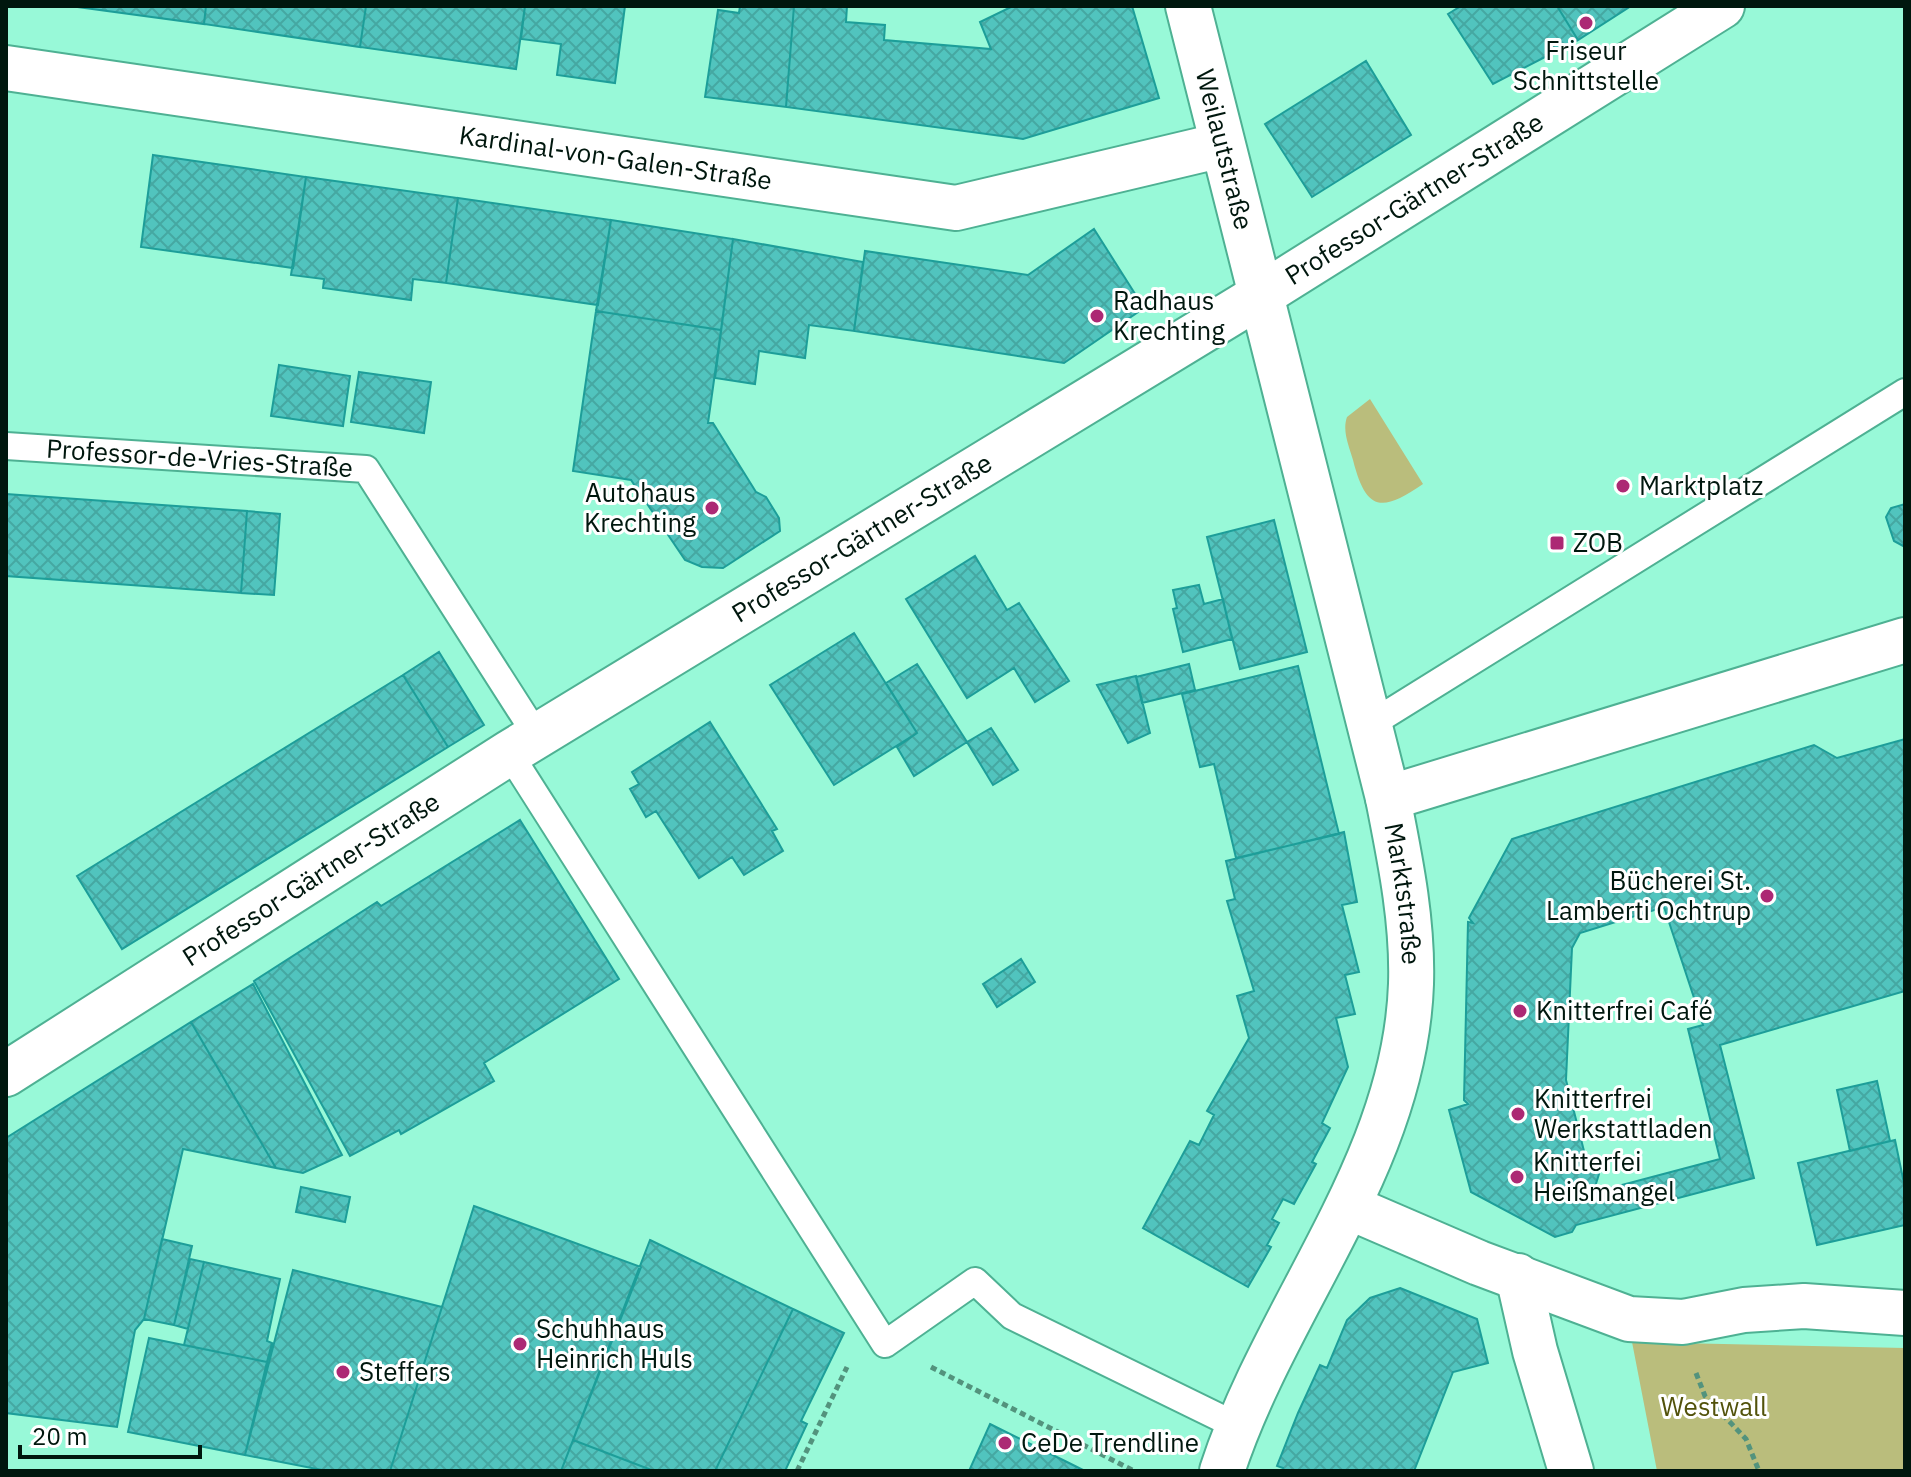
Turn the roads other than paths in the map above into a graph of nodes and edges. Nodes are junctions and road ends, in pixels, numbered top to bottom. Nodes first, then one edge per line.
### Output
1 (1188, 6) edge
2 (1722, 6) edge
3 (6, 68) edge
4 (1222, 145) junction
5 (1261, 295) junction
6 (1905, 392) edge
7 (6, 446) edge
8 (1905, 640) edge
9 (1371, 724) junction
10 (523, 744) junction
11 (1388, 798) junction
12 (6, 1074) edge
13 (1349, 1207) junction
14 (1518, 1276) junction
15 (1891, 1312) edge
16 (1905, 1349) edge
17 (1237, 1426) junction
18 (1222, 1471) edge
19 (1571, 1471) edge

1 - 4 street, Weilautstraße
2 - 5 street, Professor-Gärtner-Straße
3 - 4 street, Kardinal-von-Galen-Straße
4 - 5 street, Weilautstraße
5 - 9 street, Marktstraße
5 - 10 street, Professor-Gärtner-Straße
6 - 9 lane
7 - 10 lane, Professor-de-Vries-Straße
8 - 11 street
9 - 11 street, Marktstraße
10 - 12 street, Professor-Gärtner-Straße
10 - 17 lane
11 - 13 street, Marktstraße
13 - 14 street
13 - 17 street, Marktstraße
14 - 15 street
14 - 19 street
15 - 16 street
17 - 18 street, Marktstraße

